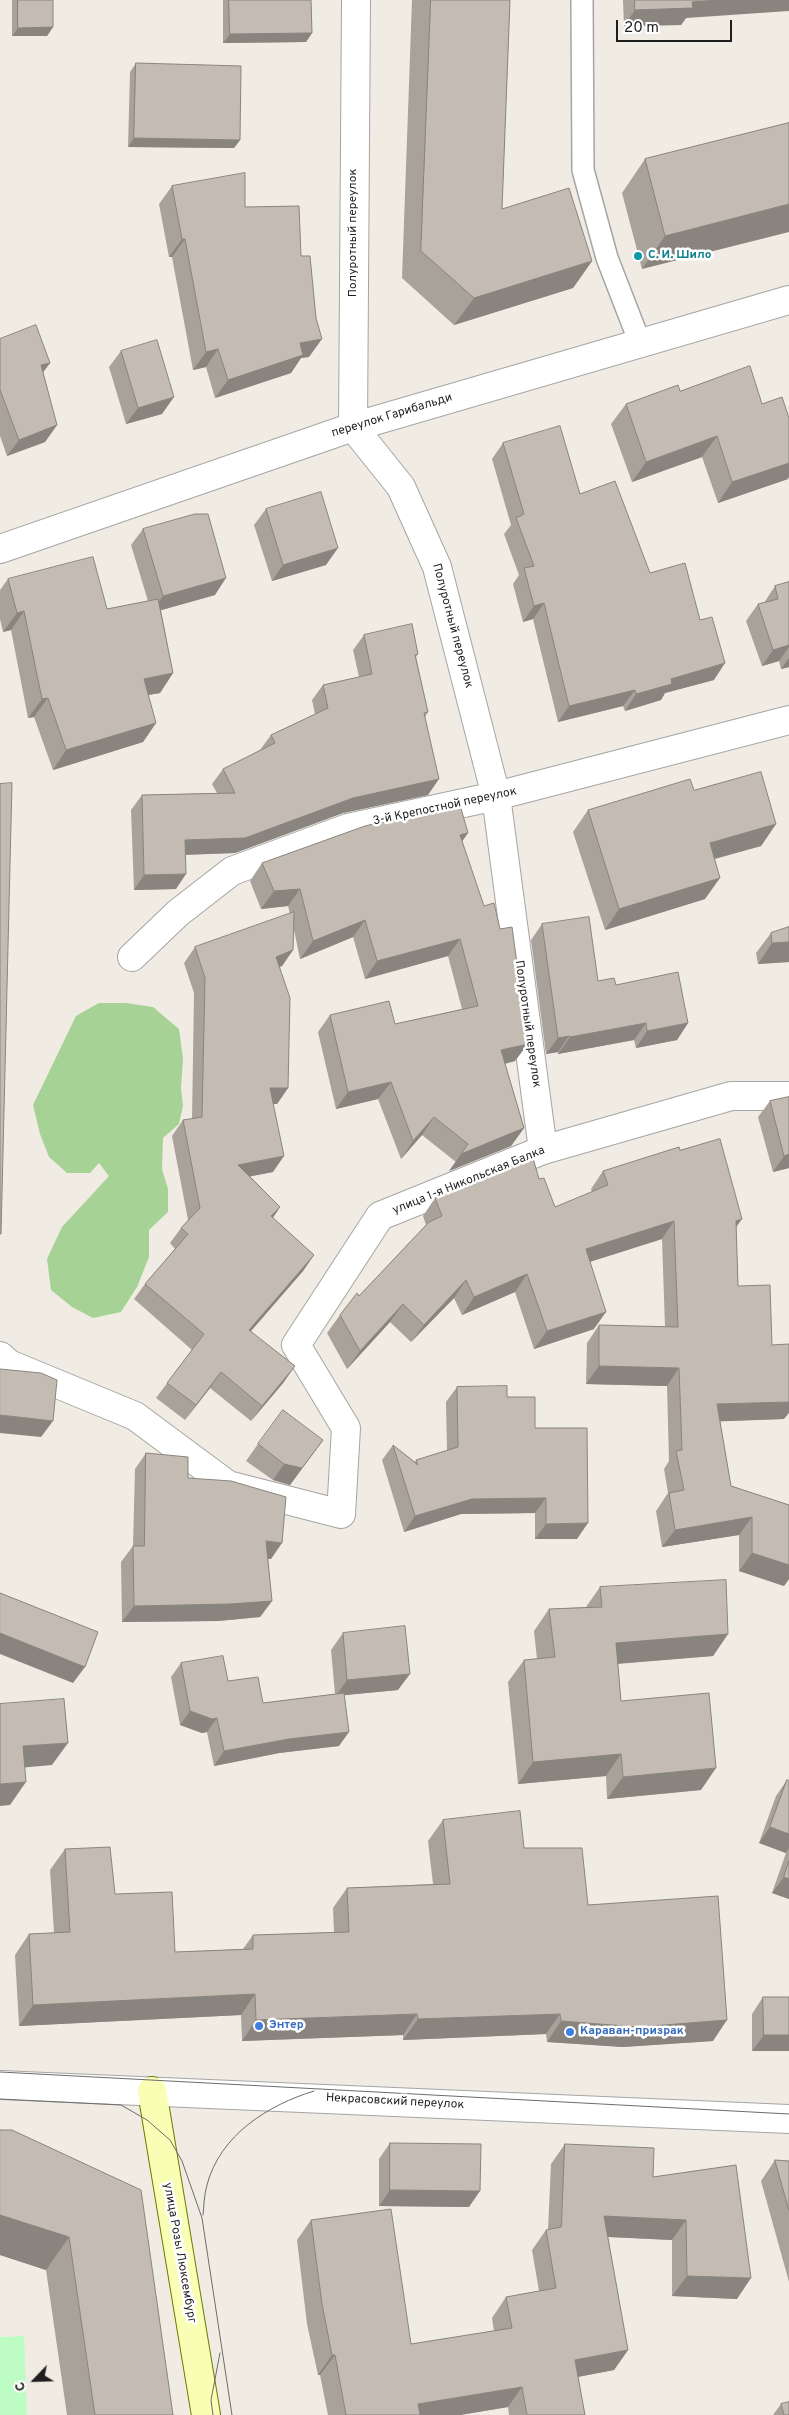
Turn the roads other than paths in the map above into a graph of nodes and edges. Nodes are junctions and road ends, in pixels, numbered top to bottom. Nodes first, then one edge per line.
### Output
1 (356, 0) edge
2 (582, 0) edge
3 (789, 300) edge
4 (640, 343) junction
5 (353, 427) junction
6 (0, 549) edge
7 (789, 720) edge
8 (496, 796) junction
9 (132, 957) dead end
10 (789, 1096) edge
11 (543, 1150) junction
12 (0, 1356) edge
13 (0, 2085) edge
14 (152, 2091) junction
15 (789, 2120) edge
16 (206, 2415) edge

1 - 5 street, Полуротный переулок
2 - 4 lane
3 - 4 street, переулок Гарибальди
4 - 5 street, переулок Гарибальди
5 - 6 street, переулок Гарибальди
5 - 8 street, Полуротный переулок
7 - 8 street, 3-й Крепостной переулок
8 - 9 street, 3-й Крепостной переулок
8 - 11 street, Полуротный переулок
10 - 11 street, улица 1-я Никольская Балка
11 - 12 street, улица 1-я Никольская Балка
13 - 14 street, Некрасовский переулок
14 - 15 street, Некрасовский переулок
14 - 16 street, улица Розы Люксембург

